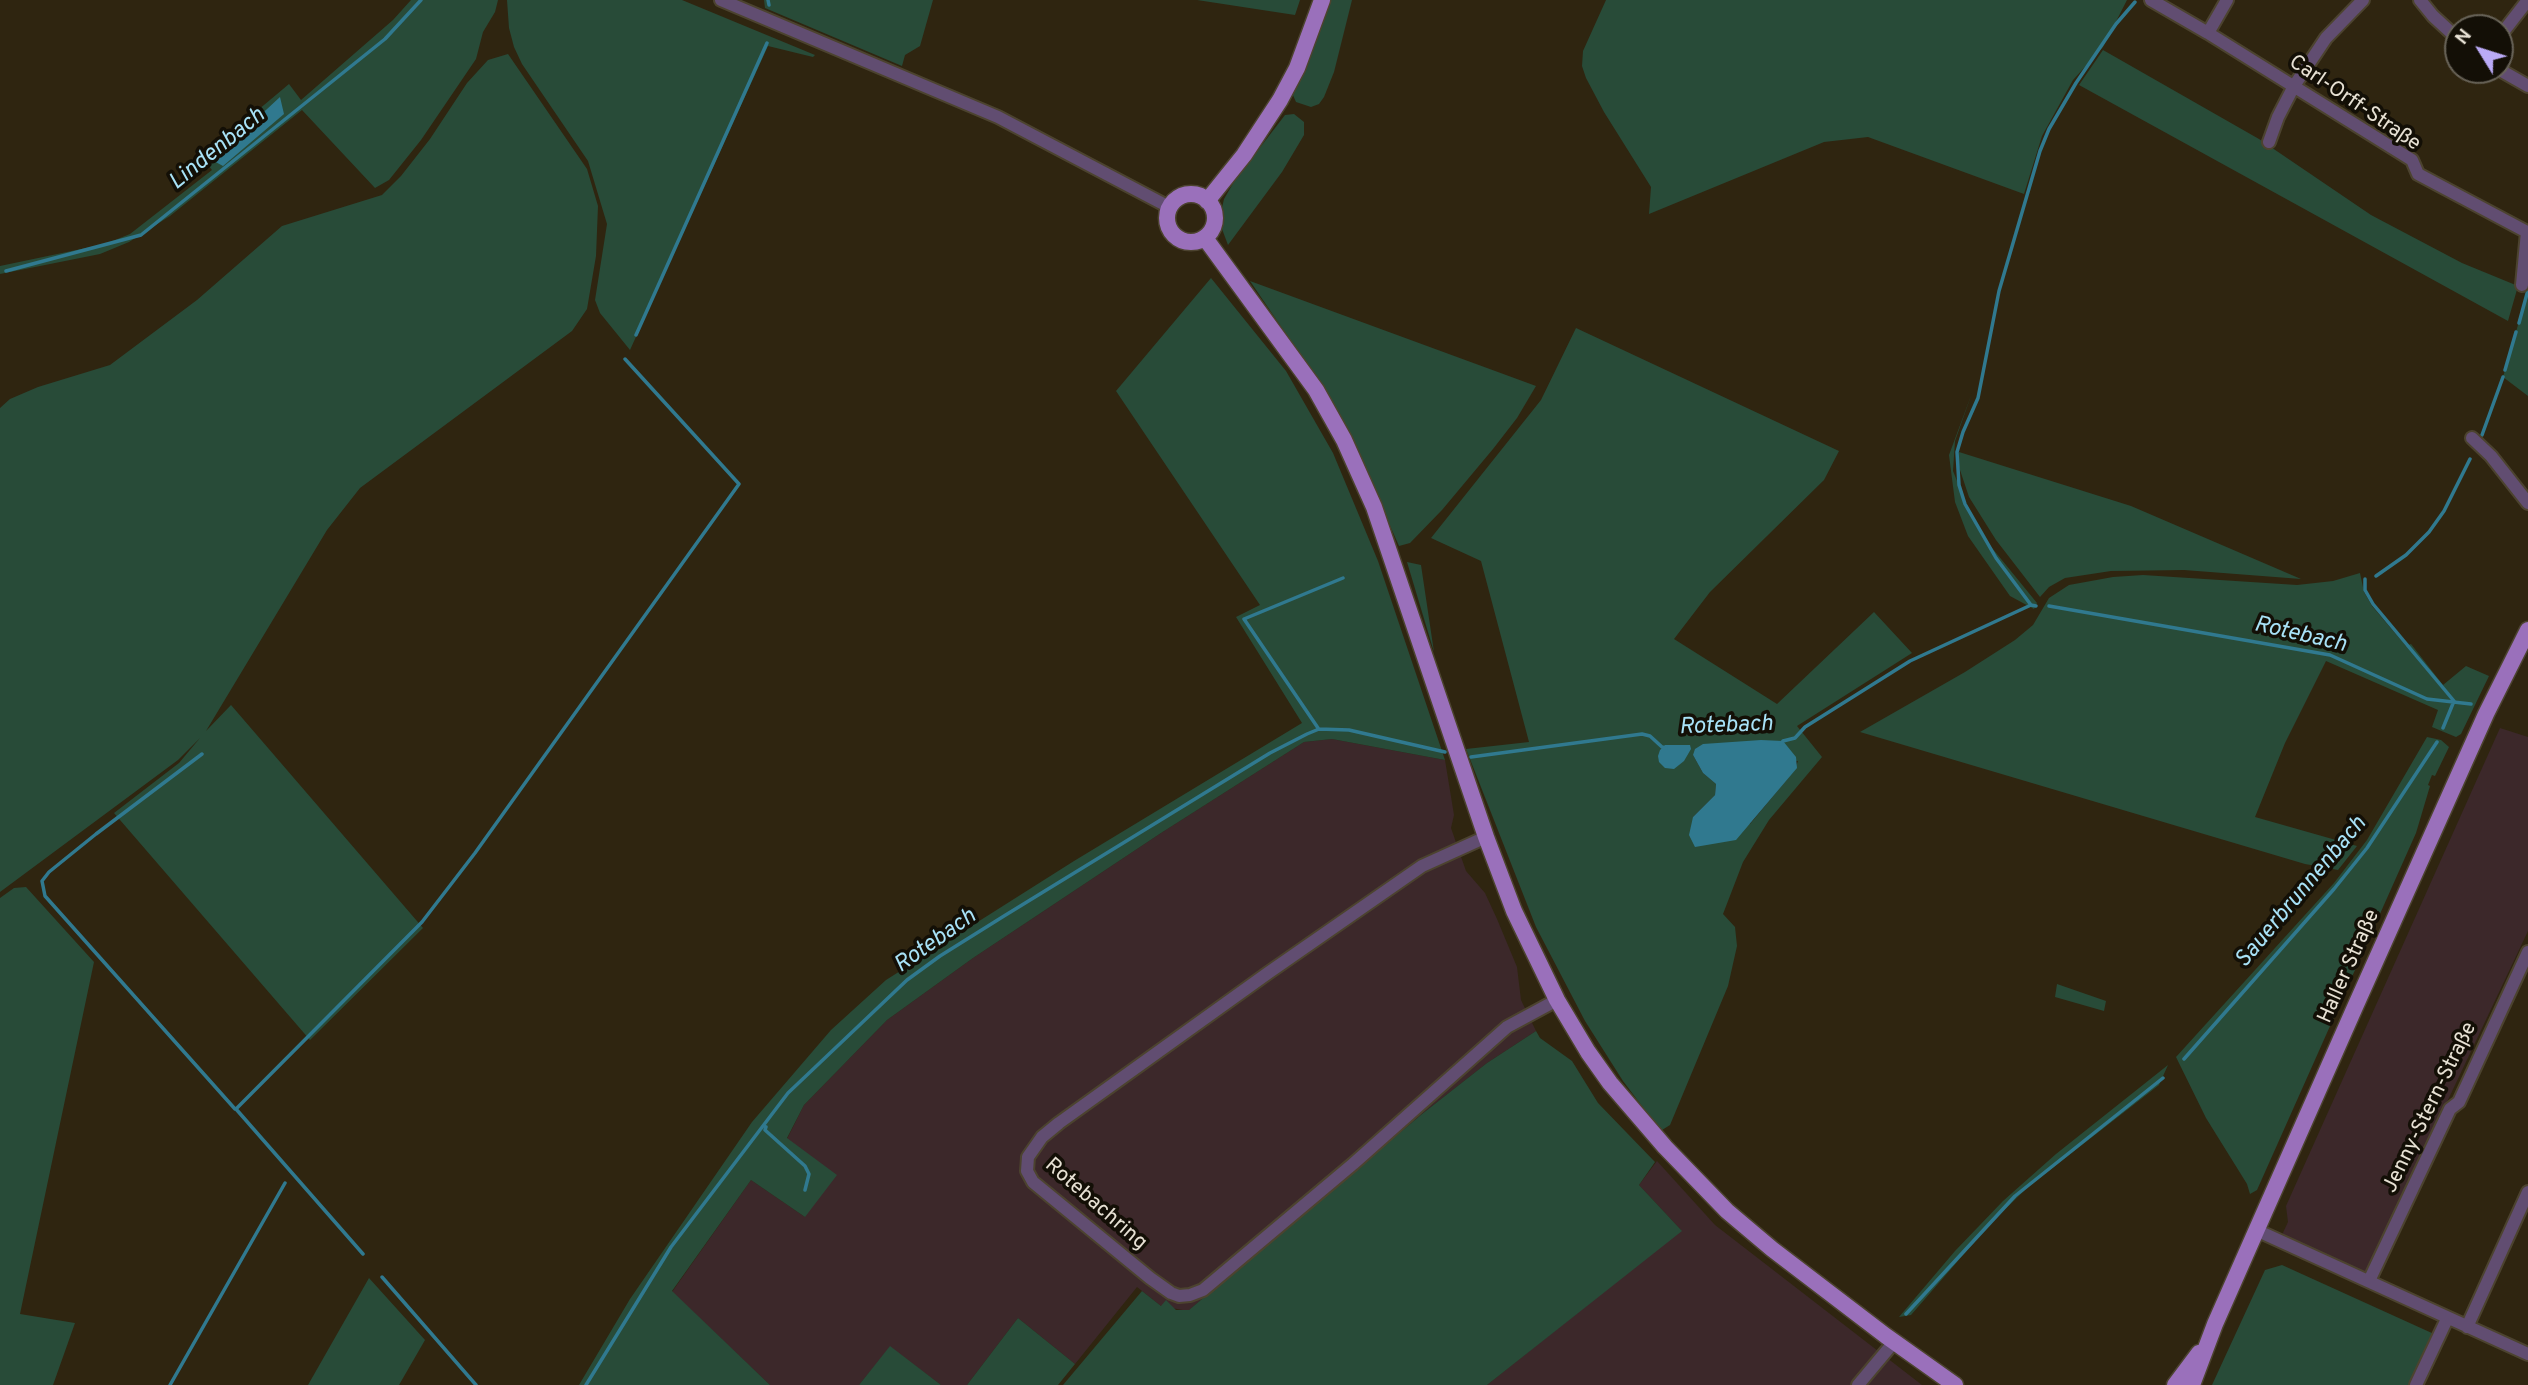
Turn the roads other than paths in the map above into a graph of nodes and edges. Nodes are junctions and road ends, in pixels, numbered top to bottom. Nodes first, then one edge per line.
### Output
1 (721, 0) edge
2 (1322, 0) edge
3 (2151, 0) edge
4 (2227, 0) edge
5 (2363, 0) edge
6 (2420, 0) edge
7 (2528, 1) edge
8 (2514, 18) edge
9 (2444, 26) edge
10 (2208, 33) junction
11 (2294, 86) junction
12 (2269, 142) dead end
13 (1208, 201) junction
14 (1170, 206) junction
15 (2528, 231) edge
16 (1205, 238) junction
17 (2522, 285) dead end
18 (2472, 438) dead end
19 (2528, 503) edge
20 (2528, 630) edge
21 (1486, 837) junction
22 (2528, 952) edge
23 (1557, 1000) junction
24 (2528, 1192) edge
25 (2256, 1230) junction
26 (2369, 1281) junction
27 (2447, 1319) junction
28 (2215, 1324) junction
29 (2467, 1327) junction
30 (1895, 1342) junction
31 (2200, 1351) junction
32 (2528, 1354) edge
33 (1858, 1385) edge
34 (1955, 1385) edge
35 (2175, 1385) edge
36 (2183, 1385) edge
37 (2192, 1385) edge
38 (2416, 1385) edge

1 - 14 street
2 - 13 main road
3 - 10 street, Carl-Orff-Straße
4 - 10 street
5 - 11 street
6 - 9 street
7 - 8 street
10 - 11 street, Carl-Orff-Straße
11 - 12 street
11 - 15 street, Carl-Orff-Straße
13 - 14 main road
13 - 16 main road
14 - 16 main road
15 - 17 street, Carl-Orff-Straße
16 - 21 main road
18 - 19 street
20 - 25 main road, Haller Straße
21 - 23 main road
21 - 23 street, Rotebachring
22 - 26 street, Jenny-Stern-Straße
23 - 30 main road
24 - 29 street
25 - 26 street
25 - 28 main road, Haller Straße
26 - 27 street
27 - 29 street
27 - 38 street
28 - 31 main road, Haller Straße
28 - 37 main road, Haller Straße
29 - 32 street
30 - 33 street
30 - 34 main road
31 - 35 main road
31 - 36 main road, Haller Straße

